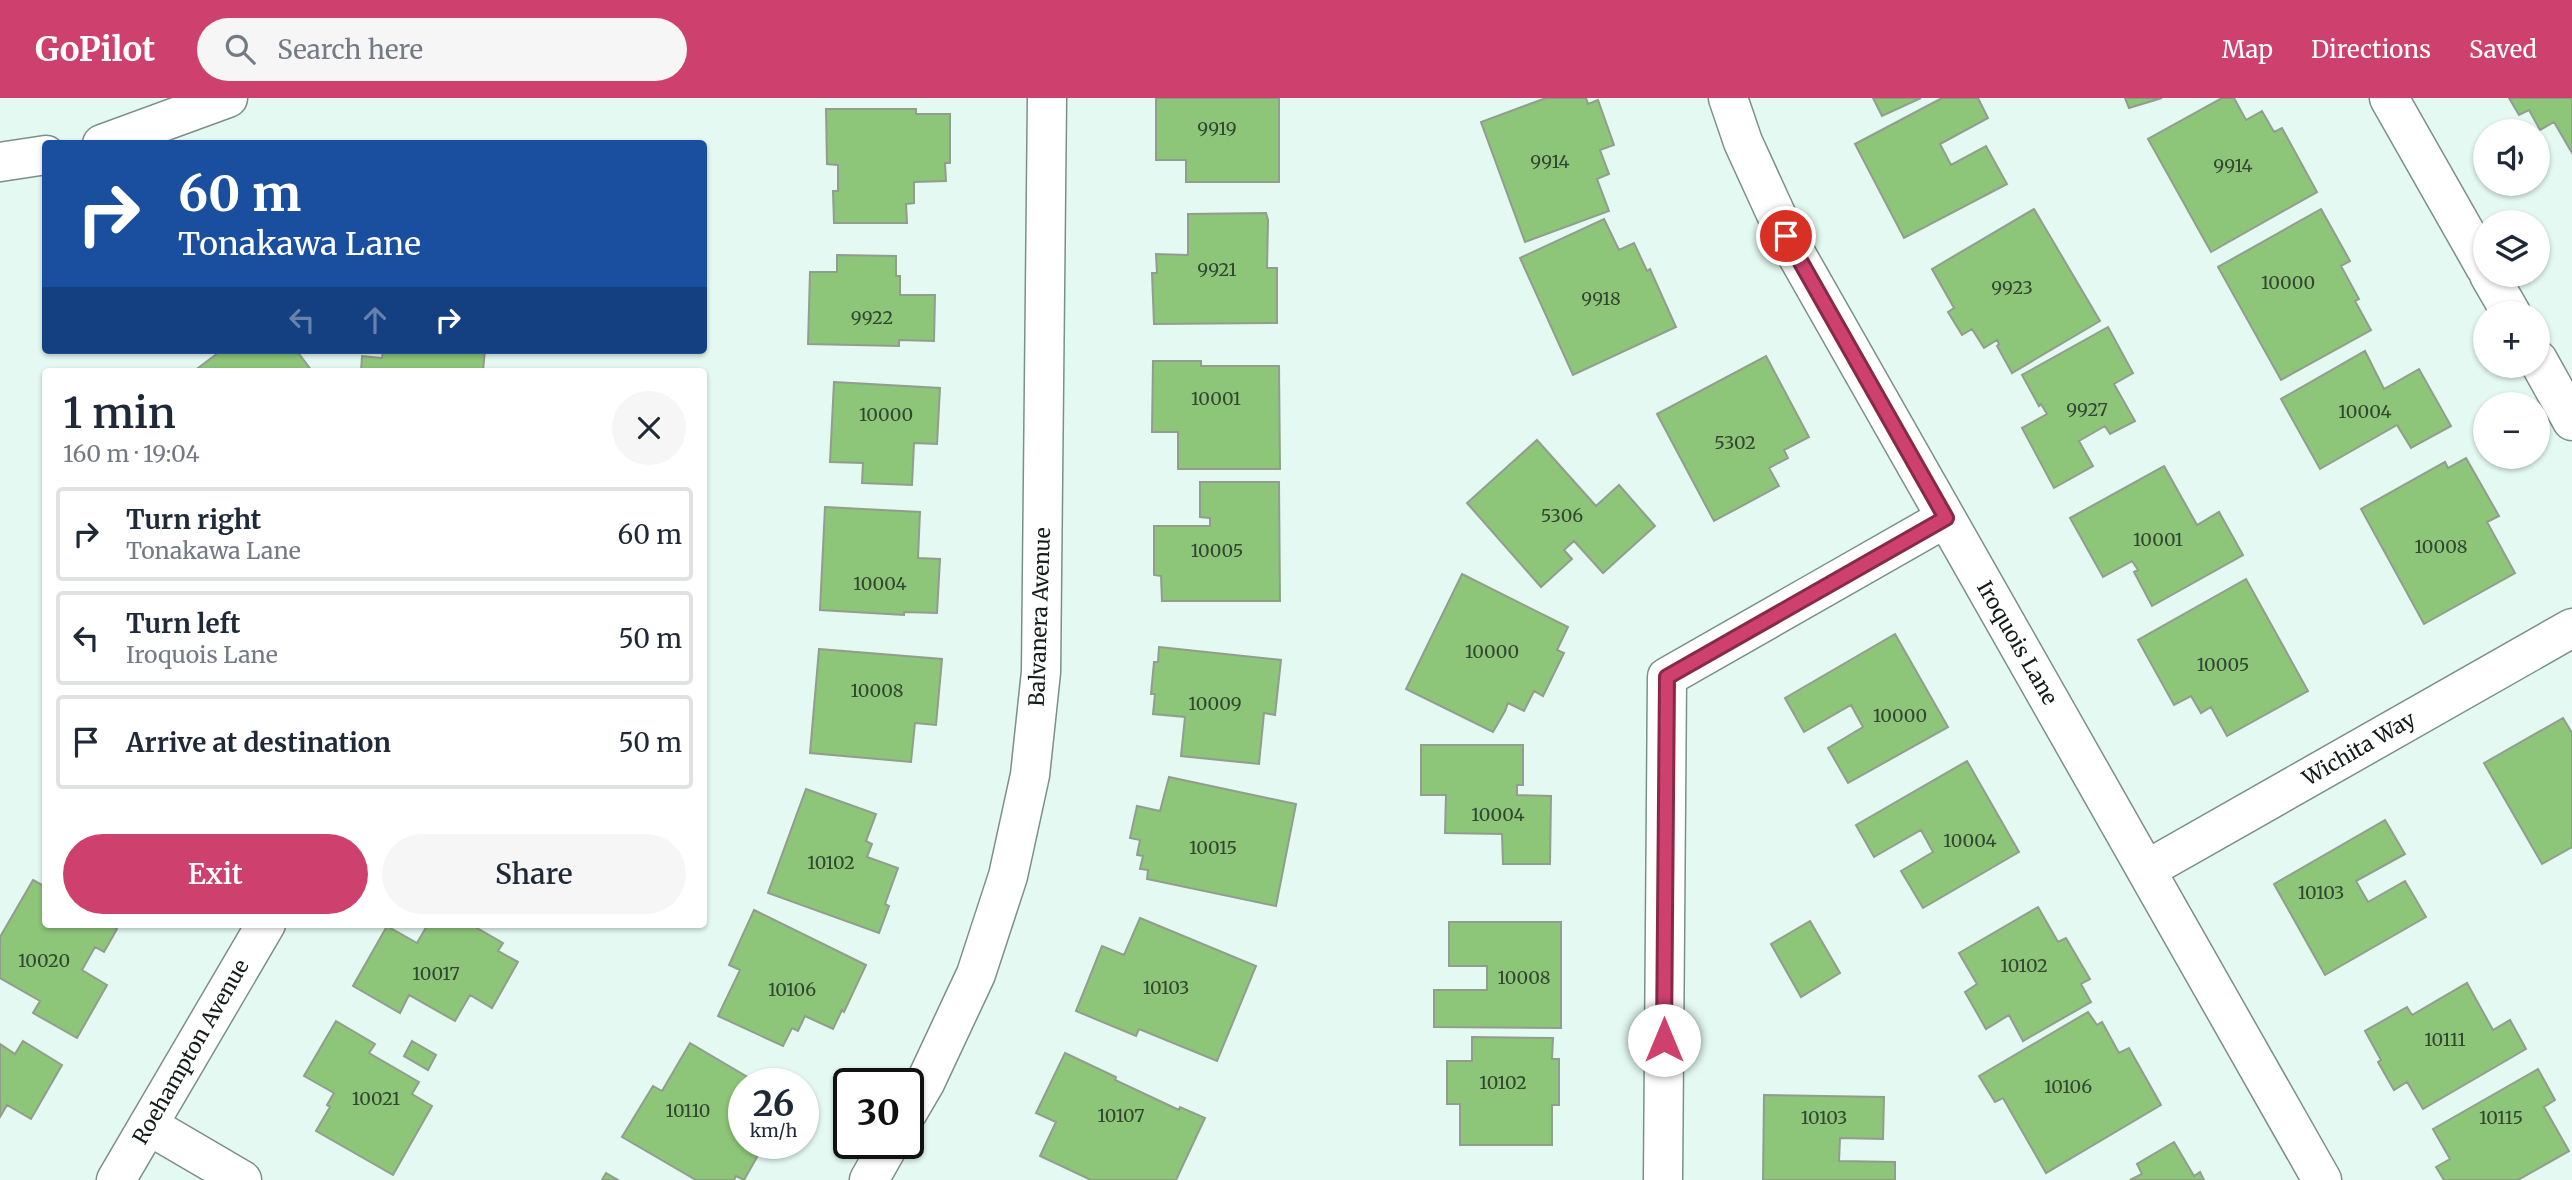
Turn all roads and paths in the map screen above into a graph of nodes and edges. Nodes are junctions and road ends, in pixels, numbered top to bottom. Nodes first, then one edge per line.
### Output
1 (228, 98) edge
2 (1047, 98) edge
3 (1728, 98) edge
4 (2389, 98) edge
5 (113, 140) edge
6 (42, 156) edge
7 (0, 162) edge
8 (2473, 246) edge
9 (2548, 378) edge
10 (2572, 421) edge
11 (1946, 518) junction
12 (2572, 628) edge
13 (2146, 870) junction
14 (264, 928) edge
15 (924, 1085) edge
16 (148, 1125) junction
17 (881, 1159) edge
18 (116, 1180) edge
19 (242, 1180) edge
20 (869, 1180) edge
21 (1663, 1180) edge
22 (2322, 1180) edge

1 - 5 street
2 - 15 street, Balvanera Avenue
3 - 11 street, Iroquois Lane
4 - 8 street
6 - 7 street
9 - 10 street
11 - 13 street, Iroquois Lane
11 - 21 street
12 - 13 street, Wichita Way
13 - 22 street, Iroquois Lane
14 - 16 street, Roehampton Avenue
16 - 18 street, Roehampton Avenue
16 - 19 street
17 - 20 street

